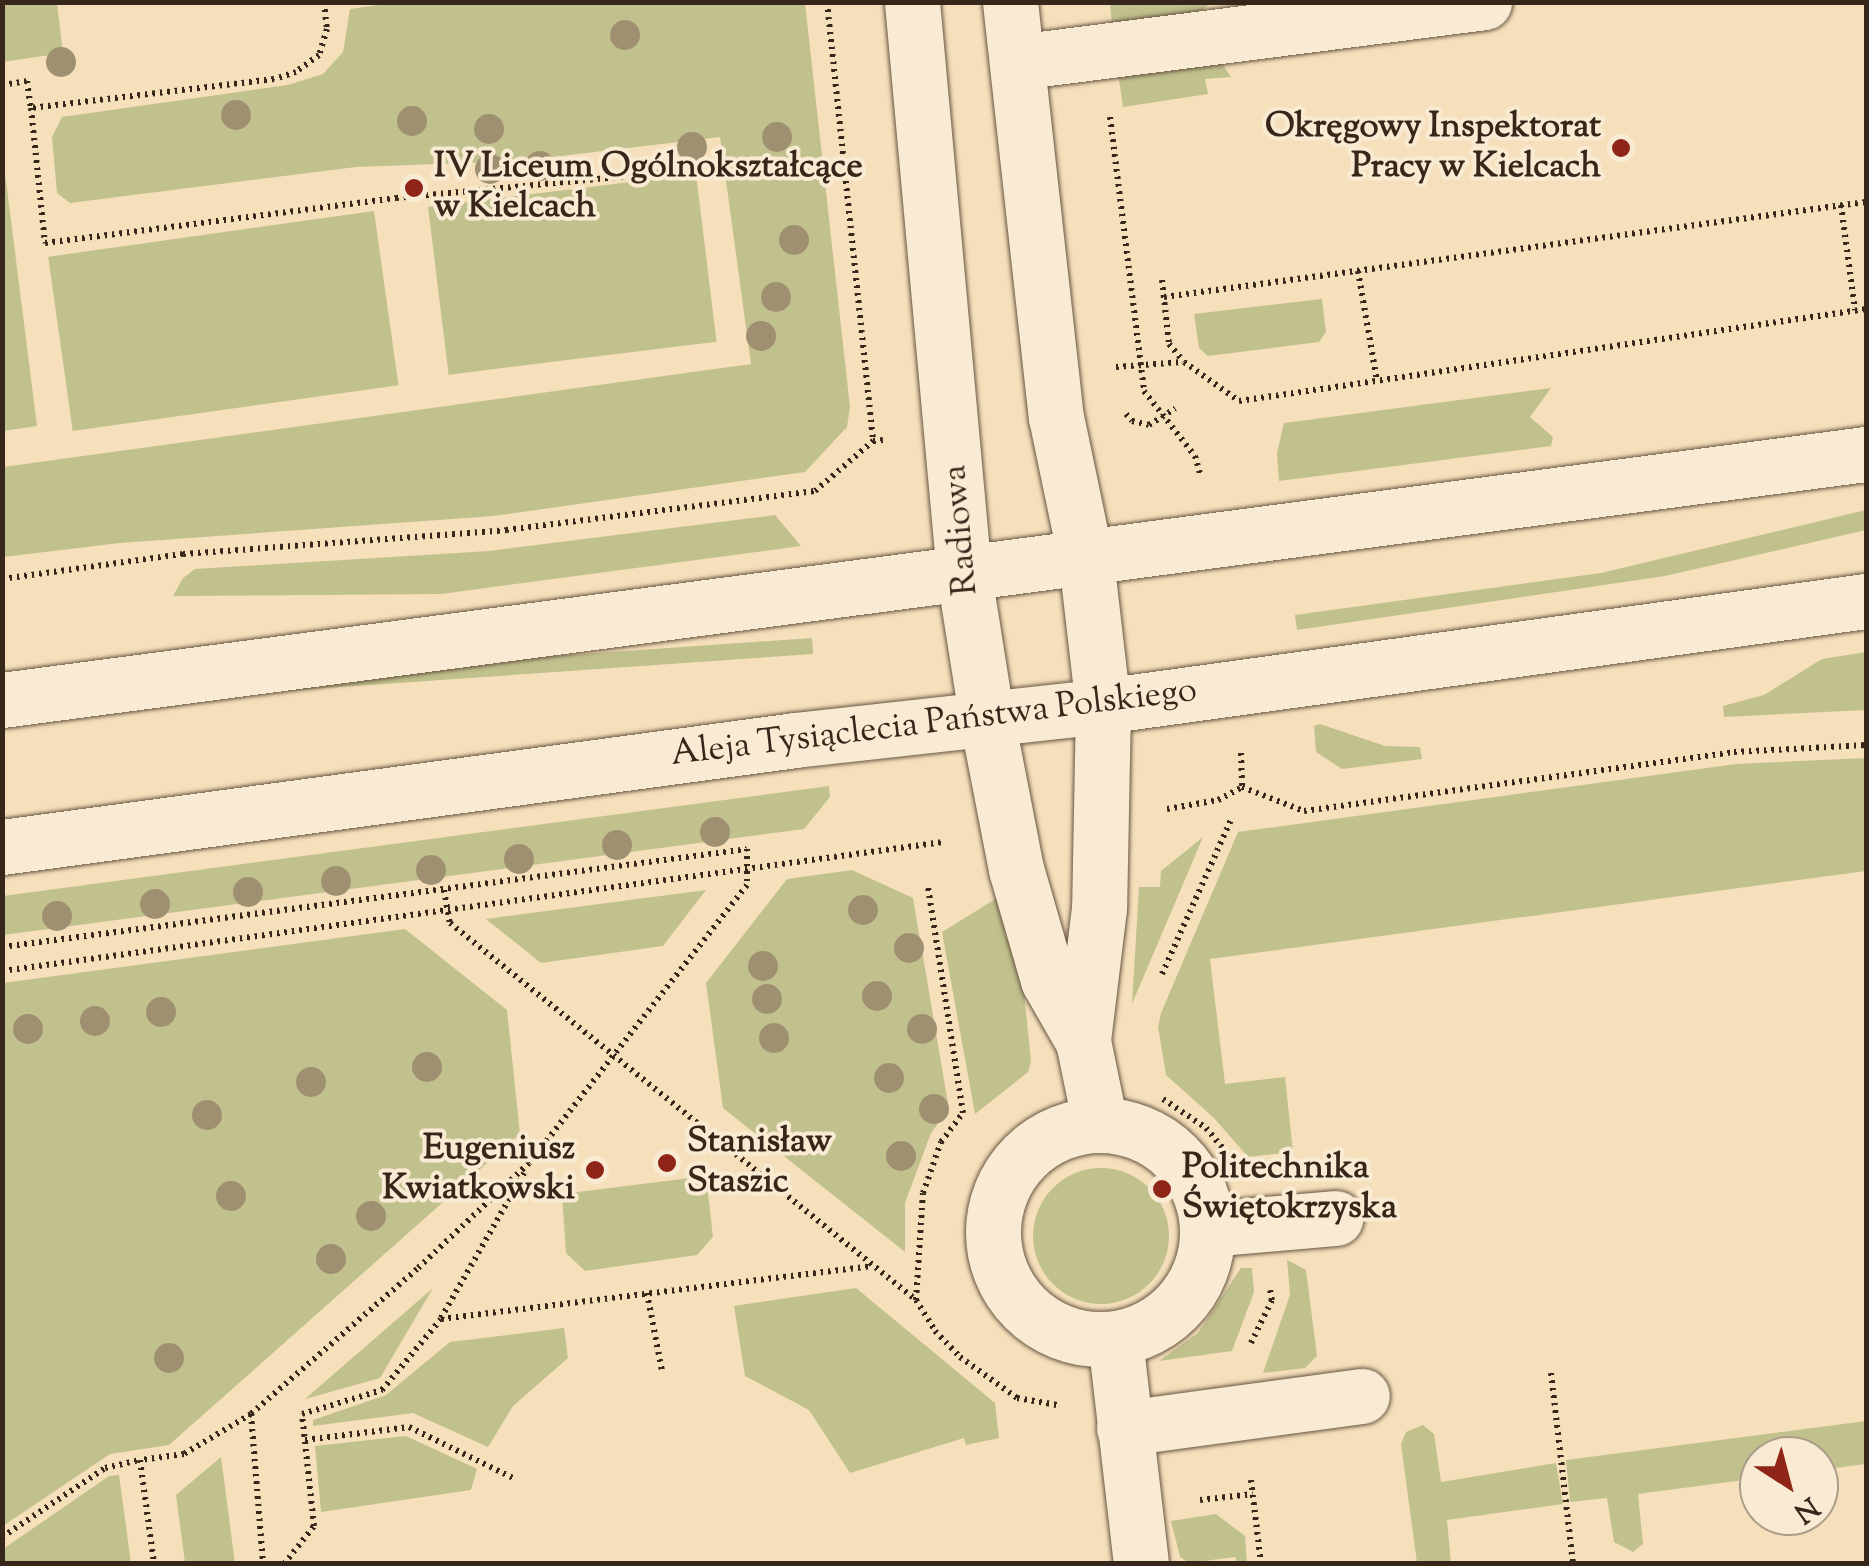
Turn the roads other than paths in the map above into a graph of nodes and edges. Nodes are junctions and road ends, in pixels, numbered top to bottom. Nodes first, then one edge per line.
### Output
1 (912, 2) edge
2 (1010, 2) edge
3 (1484, 2) edge
4 (1017, 62) junction
5 (1866, 454) edge
6 (1086, 560) junction
7 (964, 575) junction
8 (1866, 601) edge
9 (2, 700) edge
10 (1103, 706) junction
11 (986, 720) junction
12 (2, 847) edge
13 (1084, 1041) junction
14 (1100, 1124) junction
15 (1336, 1218) dead end
16 (1208, 1229) junction
17 (1116, 1339) junction
18 (1362, 1396) dead end
19 (1124, 1428) junction
20 (1141, 1564) edge

1 - 7 street, Radiowa
2 - 4 street, Radiowa
3 - 4 street
4 - 6 street, Radiowa
5 - 6 street
6 - 7 street
6 - 10 street, Radiowa
7 - 9 street
7 - 11 street, Radiowa
8 - 10 street, Aleja Tysiąclecia Państwa Polskiego
10 - 11 street, Aleja Tysiąclecia Państwa Polskiego
10 - 13 street, Radiowa
11 - 12 street, Aleja Tysiąclecia Państwa Polskiego
11 - 13 street, Radiowa
13 - 14 street, Radiowa
14 - 16 street
14 - 17 street
15 - 16 street
16 - 17 street
17 - 19 street
18 - 19 street
19 - 20 street

